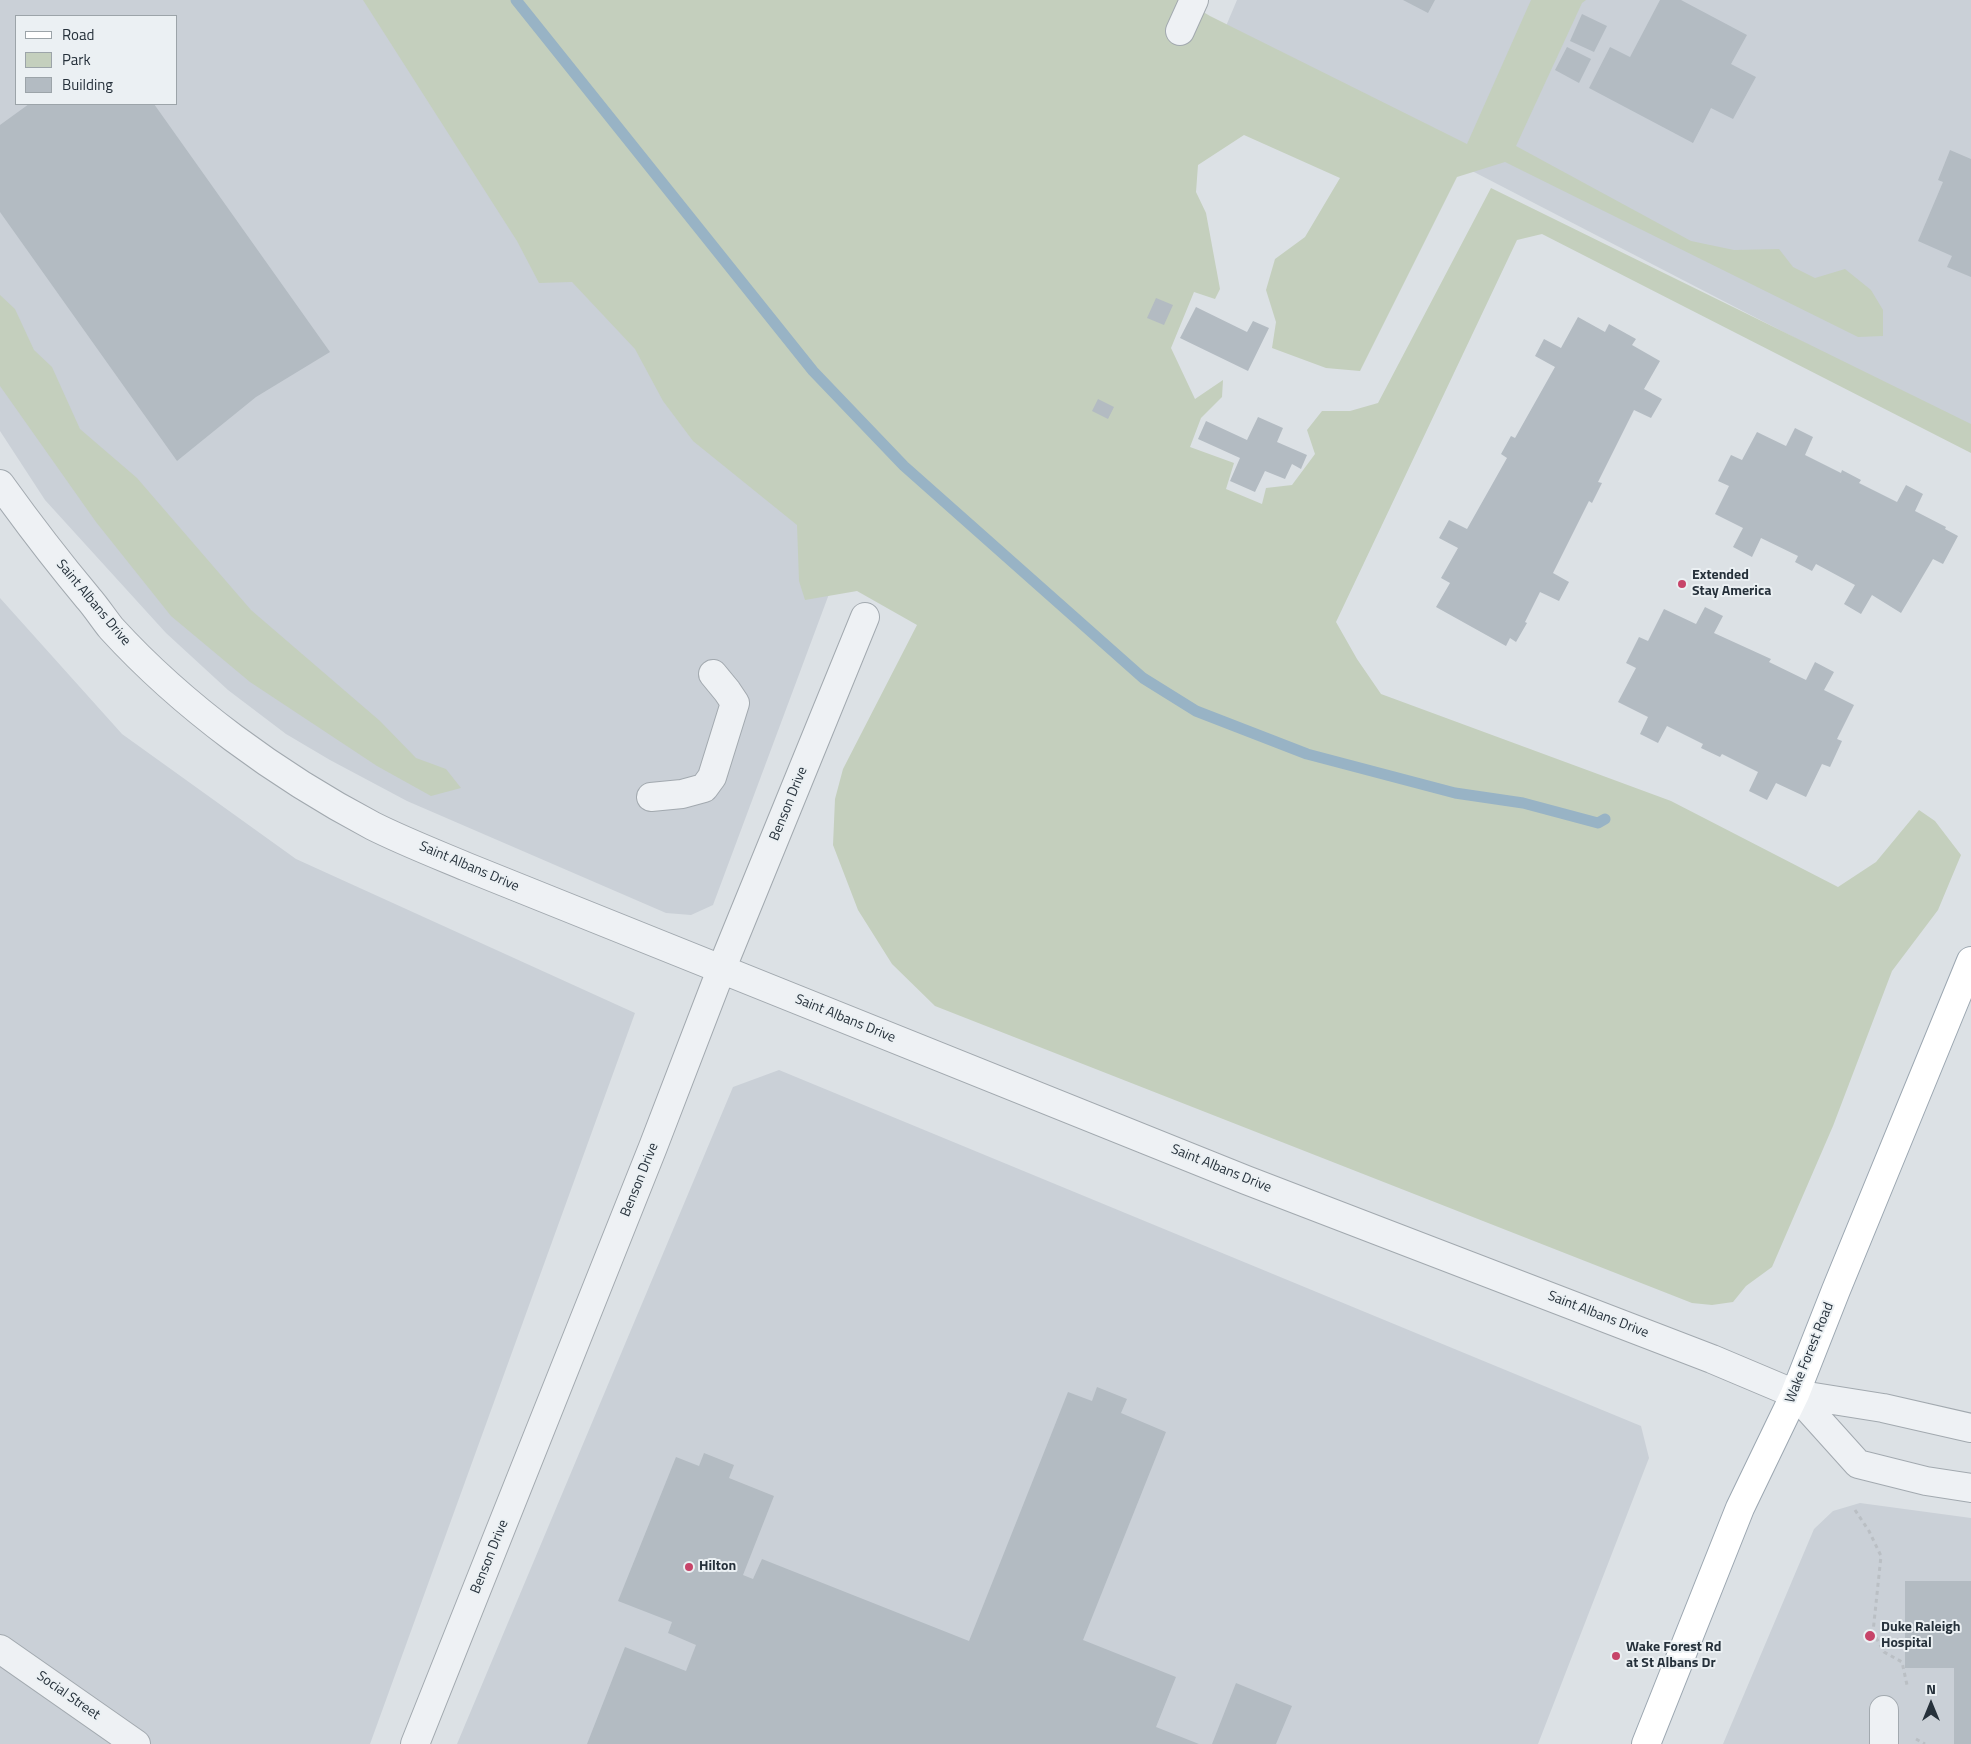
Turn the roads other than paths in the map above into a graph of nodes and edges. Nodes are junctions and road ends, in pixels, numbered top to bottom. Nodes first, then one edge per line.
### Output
1 (1194, 0) edge
2 (1180, 31) dead end
3 (0, 484) edge
4 (865, 617) dead end
5 (713, 674) dead end
6 (651, 797) dead end
7 (1971, 961) edge
8 (721, 970) junction
9 (1795, 1394) junction
10 (1971, 1428) edge
11 (1971, 1488) edge
12 (0, 1649) edge
13 (1884, 1710) dead end
14 (136, 1744) edge
15 (415, 1744) edge
16 (1646, 1744) edge
17 (1884, 1744) edge

1 - 2 street
3 - 8 street, Saint Albans Drive
4 - 8 street, Benson Drive
5 - 6 street
7 - 9 main road, Wake Forest Road
8 - 9 street, Saint Albans Drive
8 - 15 street, Benson Drive
9 - 10 street, Saint Albans Drive
9 - 11 street, Saint Albans Drive
9 - 16 main road, Wake Forest Road
12 - 14 street, Social Street
13 - 17 street

